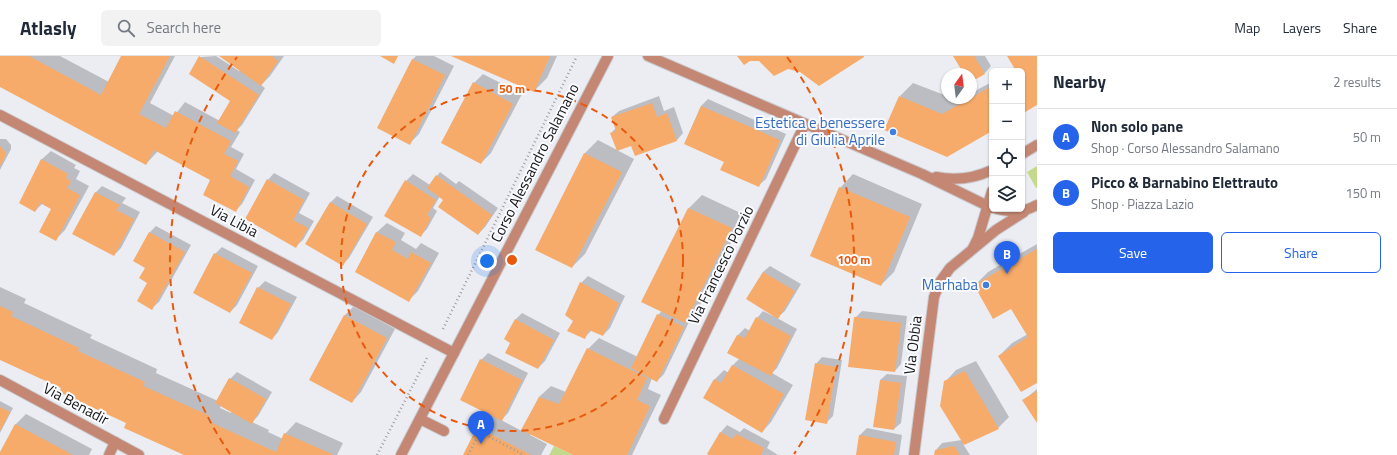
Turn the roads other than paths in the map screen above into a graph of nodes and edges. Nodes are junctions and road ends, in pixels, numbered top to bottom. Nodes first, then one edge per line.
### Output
1 (608, 56) edge
2 (648, 56) edge
3 (0, 115) edge
4 (806, 124) junction
5 (1037, 145) edge
6 (1025, 152) edge
7 (989, 171) edge
8 (922, 174) junction
9 (1037, 206) edge
10 (989, 207) edge
11 (990, 212) edge
12 (1024, 212) edge
13 (1025, 212) edge
14 (970, 253) junction
15 (454, 353) junction
16 (0, 380) edge
17 (420, 419) junction
18 (664, 419) dead end
19 (444, 431) dead end
20 (116, 442) junction
21 (109, 455) edge
22 (139, 455) edge
23 (401, 455) edge
24 (914, 455) edge

1 - 15 street, Corso Alessandro Salamano
2 - 4 street
3 - 15 street, Via Libia
4 - 8 street
4 - 18 street, Via Francesco Porzio
5 - 6 street
7 - 8 street
8 - 10 street
9 - 13 street, Via Obbia
11 - 14 street
12 - 14 street, Via Obbia
14 - 24 street, Via Obbia
15 - 17 street, Corso Alessandro Salamano
16 - 20 street, Via Benadir
17 - 19 street
17 - 23 street, Corso Alessandro Salamano
20 - 21 street
20 - 22 street, Via Benadir

